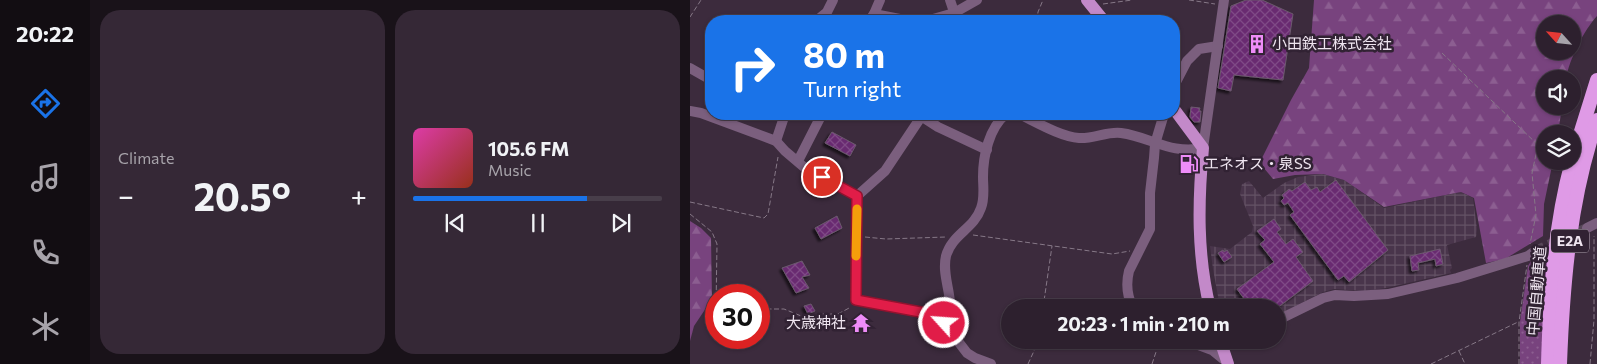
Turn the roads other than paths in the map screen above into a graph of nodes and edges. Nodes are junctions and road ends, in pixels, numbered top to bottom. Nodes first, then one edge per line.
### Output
1 (833, 0) edge
2 (880, 0) edge
3 (950, 0) edge
4 (977, 0) edge
5 (1223, 2) edge
6 (1090, 4) edge
7 (823, 15) edge
8 (873, 15) edge
9 (954, 15) edge
10 (958, 15) edge
11 (1099, 15) edge
12 (1218, 46) junction
13 (690, 68) edge
14 (1180, 74) edge
15 (705, 77) edge
16 (1597, 80) edge
17 (690, 111) edge
18 (705, 115) edge
19 (1180, 117) edge
20 (719, 120) edge
21 (784, 120) edge
22 (819, 120) edge
23 (919, 120) edge
24 (929, 120) edge
25 (1001, 120) edge
26 (1032, 120) edge
27 (1162, 120) edge
28 (1597, 120) edge
29 (1581, 131) edge
30 (779, 143) junction
31 (1156, 144) junction
32 (1202, 148) junction
33 (987, 150) junction
34 (798, 161) junction
35 (1570, 170) edge
36 (857, 196) junction
37 (1531, 253) tunnel mouth
38 (1131, 299) edge
39 (1208, 299) edge
40 (1286, 316) edge
41 (944, 323) junction
42 (1209, 349) edge
43 (1225, 349) edge
44 (1227, 362) edge
45 (991, 364) edge
46 (1548, 364) edge
47 (1560, 364) edge

1 - 7 street
2 - 8 street
3 - 9 street
4 - 10 street
5 - 12 street
6 - 11 main road
12 - 14 street
12 - 32 street
13 - 15 street
16 - 29 highway, 中国自動車道 / E2A
17 - 18 street
19 - 32 main road
20 - 30 street
21 - 30 street
22 - 34 street
23 - 36 street
24 - 33 street
25 - 33 street
26 - 31 street
27 - 31 street
28 - 47 highway, 中国自動車道 / E2A
30 - 34 street
31 - 32 street
31 - 38 street
32 - 39 main road
33 - 41 street
34 - 36 street
35 - 46 highway, 中国自動車道 / E2A
36 - 41 street
37 - 40 street
41 - 45 street
42 - 44 street
43 - 44 main road

